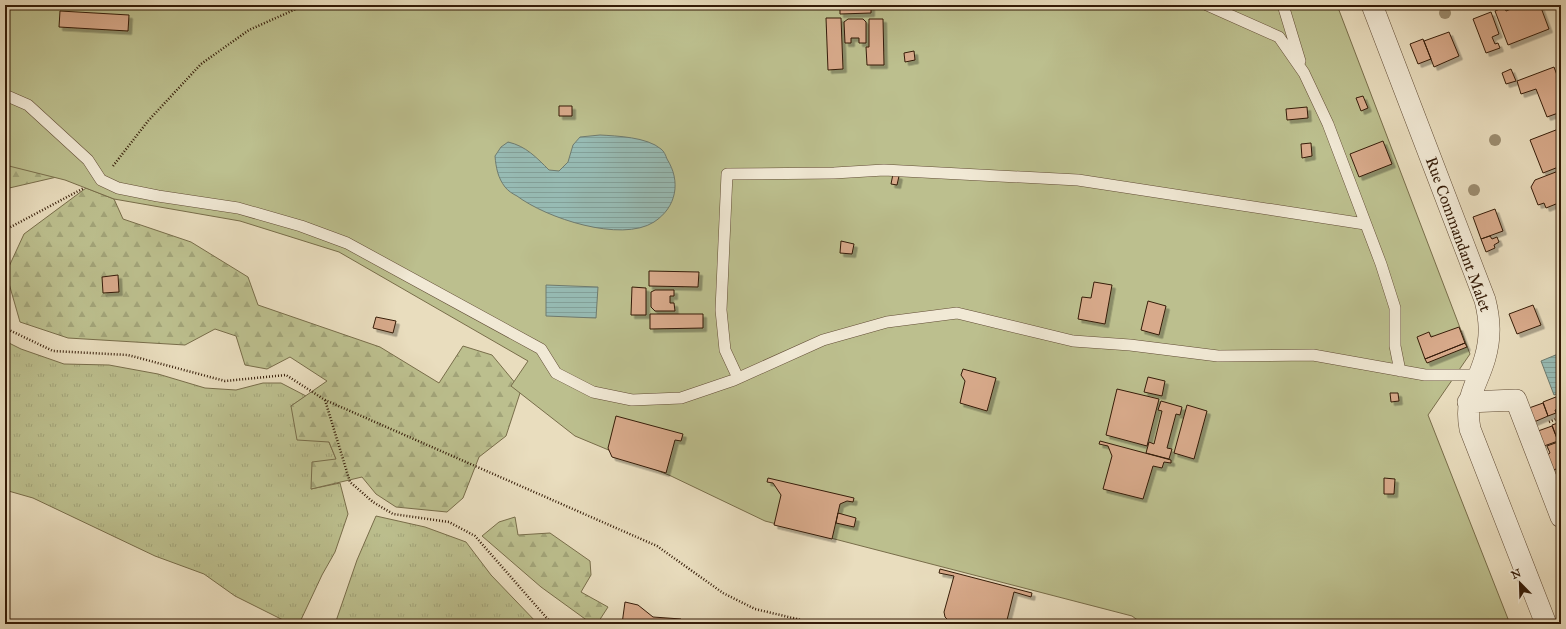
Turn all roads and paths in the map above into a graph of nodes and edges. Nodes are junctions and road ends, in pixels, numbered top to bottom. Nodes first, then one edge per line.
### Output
1 (305, 5) edge
2 (1207, 5) edge
3 (1283, 5) edge
4 (1372, 5) edge
5 (1304, 73) junction
6 (5, 95) edge
7 (101, 180) junction
8 (1365, 224) junction
9 (5, 230) edge
10 (5, 328) edge
11 (1400, 371) junction
12 (1478, 375) junction
13 (738, 378) junction
14 (325, 400) junction
15 (1468, 402) junction
16 (1561, 517) edge
17 (552, 624) edge
18 (818, 624) edge
19 (1546, 624) edge

1 - 7 path
2 - 5 lane
3 - 5 lane
4 - 12 street, Rue Commandant Malet
5 - 8 lane
6 - 7 lane
7 - 9 path
7 - 13 lane
8 - 11 lane
8 - 13 lane
10 - 14 path
11 - 12 lane
11 - 13 lane
12 - 15 street, Rue Commandant Malet
14 - 17 path
14 - 18 path
15 - 16 street
15 - 19 street, Rue Commandant Malet

